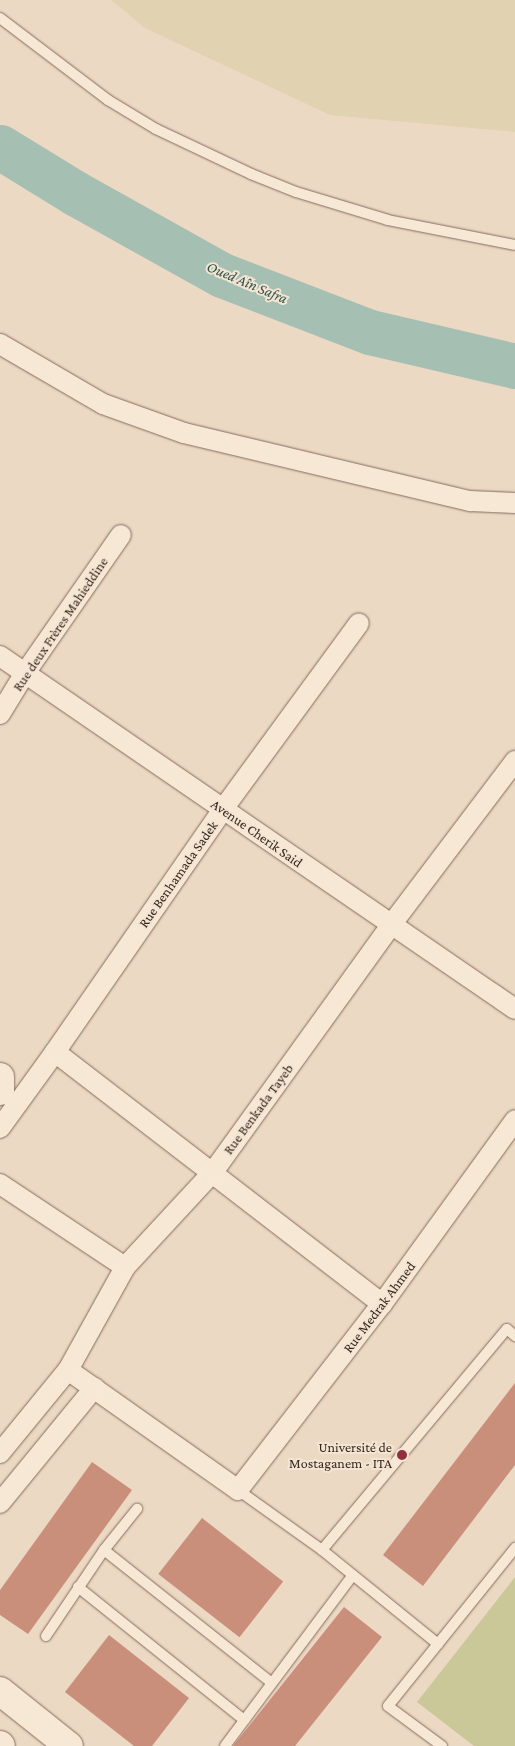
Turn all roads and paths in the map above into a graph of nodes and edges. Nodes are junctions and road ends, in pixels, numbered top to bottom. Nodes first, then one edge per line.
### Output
1 (0, 18) edge
2 (515, 245) edge
3 (0, 344) edge
4 (515, 503) edge
5 (121, 535) dead end
6 (359, 623) dead end
7 (0, 656) edge
8 (25, 673) junction
9 (0, 714) edge
10 (515, 761) edge
11 (223, 809) junction
12 (391, 925) junction
13 (515, 1009) edge
14 (55, 1052) junction
15 (0, 1077) edge
16 (0, 1091) edge
17 (514, 1124) edge
18 (0, 1128) edge
19 (213, 1172) junction
20 (0, 1184) edge
21 (125, 1267) junction
22 (382, 1304) junction
23 (515, 1336) edge
24 (68, 1370) junction
25 (94, 1388) junction
26 (0, 1453) edge
27 (238, 1490) junction
28 (0, 1503) edge
29 (137, 1508) dead end
30 (515, 1548) edge
31 (104, 1550) junction
32 (322, 1550) junction
33 (352, 1576) junction
34 (78, 1587) junction
35 (46, 1636) dead end
36 (438, 1644) junction
37 (272, 1683) junction
38 (0, 1691) edge
39 (244, 1720) junction
40 (69, 1746) edge
41 (225, 1746) edge
42 (442, 1746) edge

1 - 2 lane
3 - 4 street
5 - 8 street, Rue deux Frères Mahieddine
6 - 11 street, Rue Benhamada Sadek
7 - 8 street, Avenue Cherik Said
8 - 9 street, Rue deux Frères Mahieddine
8 - 11 street, Avenue Cherik Said
10 - 12 street, Rue Benkada Tayeb
11 - 12 street, Avenue Cherik Said
11 - 14 street, Rue Benhamada Sadek
12 - 13 street, Avenue Cherik Said
12 - 19 street, Rue Benkada Tayeb
14 - 18 street, Rue Benhamada Sadek
14 - 19 street
15 - 16 main road
17 - 22 street, Rue Medrak Ahmed
19 - 21 street, Rue Benkada Tayeb
19 - 22 street
20 - 21 street
21 - 24 street, Rue Benkada Tayeb
22 - 27 street, Rue Medrak Ahmed
23 - 32 lane
24 - 25 street
24 - 26 street, Rue Benkada Tayeb
25 - 27 street
25 - 28 street
27 - 32 lane
29 - 31 lane
30 - 36 lane
31 - 34 lane
31 - 37 lane
32 - 33 lane
33 - 36 lane
33 - 37 lane
34 - 35 lane
34 - 39 lane
36 - 42 lane
37 - 39 lane
38 - 40 main road
39 - 41 lane

